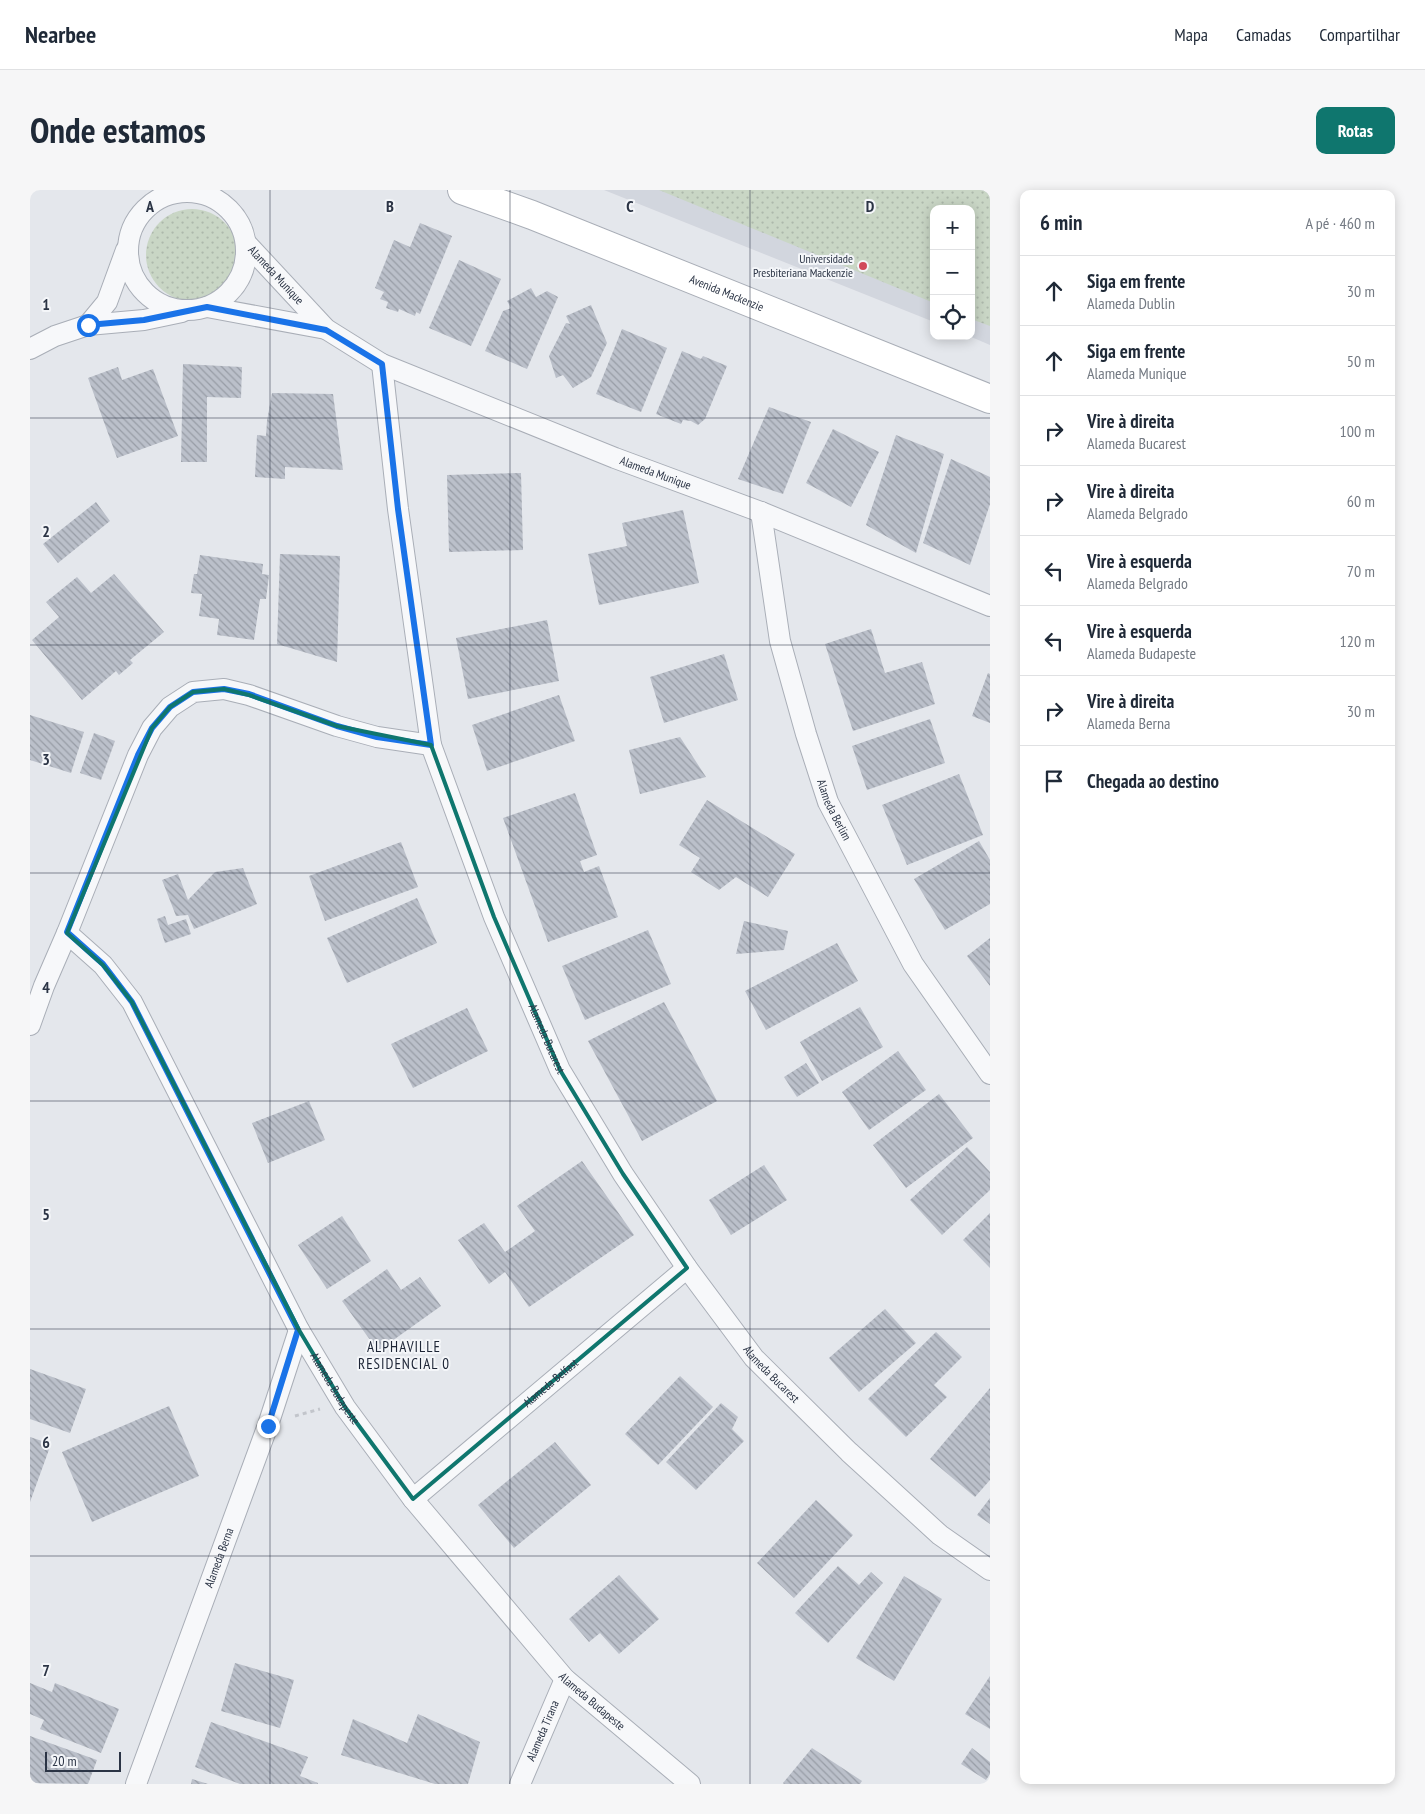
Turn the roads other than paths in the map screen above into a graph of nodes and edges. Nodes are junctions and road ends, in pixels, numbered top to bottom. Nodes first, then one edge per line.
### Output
1 (462, 190) edge
2 (510, 190) edge
3 (175, 191) edge
4 (532, 215) junction
5 (246, 243) junction
6 (127, 247) junction
7 (199, 309) junction
8 (88, 325) junction
9 (326, 330) junction
10 (30, 349) edge
11 (382, 364) junction
12 (990, 399) edge
13 (761, 512) junction
14 (990, 606) edge
15 (431, 745) junction
16 (67, 932) junction
17 (30, 1025) edge
18 (990, 1074) edge
19 (687, 1268) junction
20 (298, 1330) junction
21 (413, 1499) junction
22 (990, 1570) edge
23 (565, 1680) junction
24 (136, 1784) edge
25 (520, 1784) edge
26 (690, 1784) edge

1 - 4 main road, Avenida Mackenzie
2 - 4 main road
3 - 5 street
3 - 6 street
4 - 12 main road, Avenida Mackenzie
5 - 7 street
5 - 9 street, Alameda Munique
6 - 7 street
6 - 8 street
7 - 8 street
7 - 9 street, Alameda Munique
8 - 10 street
9 - 11 street, Alameda Munique
11 - 13 street, Alameda Munique
11 - 15 street, Alameda Bucarest
13 - 14 street, Alameda Munique
13 - 18 street, Alameda Berlim
15 - 16 street
15 - 19 street, Alameda Bucarest
16 - 17 street
16 - 20 street, Alameda Budapeste
19 - 21 street, Alameda Belfast
19 - 22 street, Alameda Bucarest
20 - 21 street, Alameda Budapeste
20 - 24 street, Alameda Berna
21 - 23 street, Alameda Budapeste
23 - 25 street, Alameda Tirana
23 - 26 street, Alameda Budapeste

